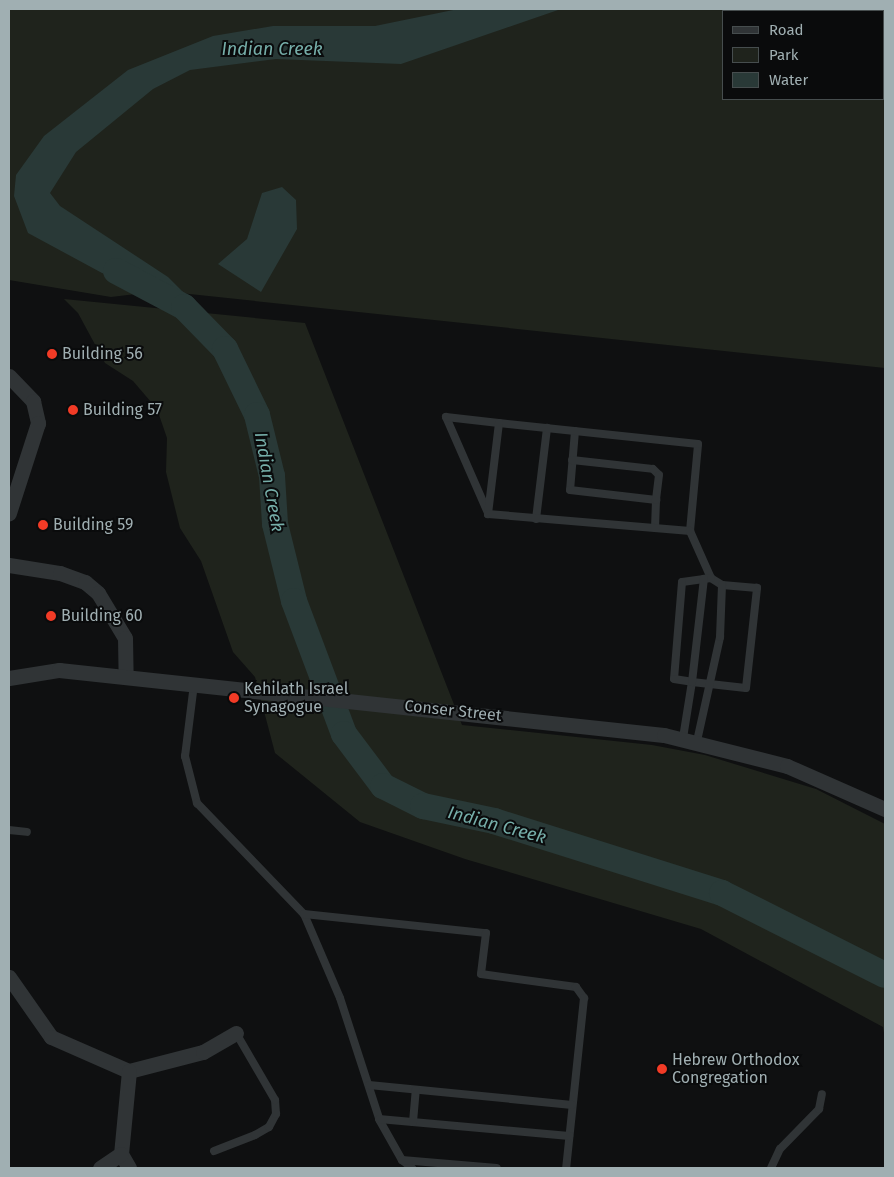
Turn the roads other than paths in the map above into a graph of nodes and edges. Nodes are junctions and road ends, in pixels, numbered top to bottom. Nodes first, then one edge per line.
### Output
1 (9, 376) edge
2 (499, 423) junction
3 (547, 428) junction
4 (575, 431) junction
5 (572, 460) junction
6 (656, 500) junction
7 (9, 513) edge
8 (488, 514) junction
9 (536, 519) junction
10 (655, 528) junction
11 (690, 531) junction
12 (9, 565) edge
13 (707, 578) junction
14 (722, 585) junction
15 (126, 677) junction
16 (9, 678) edge
17 (692, 682) junction
18 (194, 684) junction
19 (712, 684) junction
20 (690, 740) junction
21 (885, 809) edge
22 (9, 830) edge
23 (26, 832) dead end
24 (304, 914) junction
25 (9, 977) edge
26 (236, 1033) joint
27 (129, 1071) junction
28 (368, 1085) junction
29 (416, 1090) junction
30 (822, 1094) dead end
31 (572, 1105) junction
32 (380, 1118) junction
33 (413, 1122) junction
34 (569, 1136) junction
35 (214, 1151) dead end
36 (120, 1154) junction
37 (402, 1160) junction
38 (100, 1168) edge
39 (129, 1168) edge
40 (412, 1168) edge
41 (497, 1168) edge
42 (566, 1168) edge
43 (771, 1168) edge

1 - 7 street
2 - 3 lane
2 - 8 lane
2 - 8 lane
3 - 4 lane
3 - 9 lane
4 - 5 lane
4 - 11 lane
5 - 6 lane
5 - 6 lane
6 - 10 lane
8 - 9 lane
9 - 10 lane
10 - 11 lane
11 - 13 lane
12 - 15 street
13 - 14 lane
13 - 17 lane
13 - 17 lane
14 - 19 lane
14 - 19 lane
15 - 16 street, Conser Street
15 - 18 street, Conser Street
17 - 19 lane
17 - 20 lane
18 - 20 street, Conser Street
18 - 24 lane
19 - 20 lane
20 - 21 street, Conser Street
22 - 23 lane
24 - 28 lane
24 - 31 lane
25 - 27 street
26 - 27 street
26 - 35 lane
27 - 36 street
28 - 29 lane
28 - 32 lane
29 - 31 lane
29 - 33 lane
30 - 43 lane
31 - 34 lane
32 - 33 lane
32 - 37 lane
33 - 34 lane
34 - 42 lane
36 - 38 street
36 - 39 street
37 - 40 lane
37 - 41 lane

